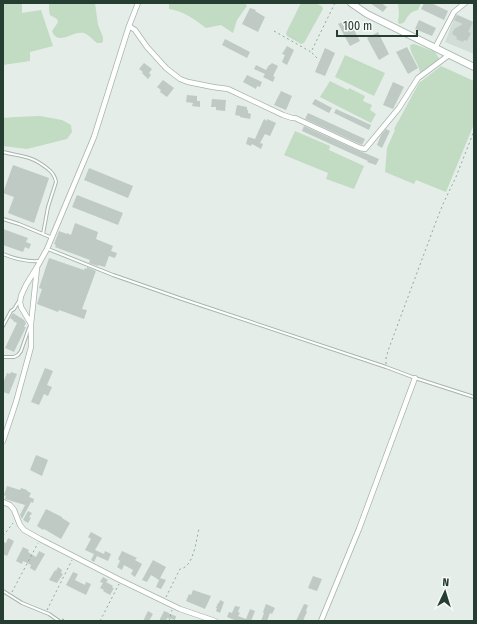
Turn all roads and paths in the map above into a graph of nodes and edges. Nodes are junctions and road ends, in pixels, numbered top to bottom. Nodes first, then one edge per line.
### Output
1 (138, 3) edge
2 (335, 3) edge
3 (351, 3) edge
4 (465, 3) edge
5 (129, 26) junction
6 (274, 31) dead end
7 (435, 48) junction
8 (312, 52) junction
9 (449, 55) junction
10 (318, 59) dead end
11 (474, 67) edge
12 (474, 131) edge
13 (3, 152) edge
14 (3, 219) edge
15 (43, 234) junction
16 (52, 238) junction
17 (47, 249) junction
18 (3, 254) edge
19 (41, 260) junction
20 (38, 267) junction
21 (21, 296) junction
22 (31, 324) junction
23 (3, 326) edge
24 (3, 356) edge
25 (386, 367) junction
26 (416, 378) junction
27 (474, 398) edge
28 (5, 432) edge
29 (3, 442) edge
30 (3, 502) edge
31 (17, 518) junction
32 (199, 529) dead end
33 (3, 536) edge
34 (40, 539) junction
35 (74, 556) junction
36 (121, 580) junction
37 (3, 591) edge
38 (10, 596) junction
39 (164, 601) junction
40 (173, 605) junction
41 (46, 613) junction
42 (59, 621) edge
43 (100, 621) edge
44 (169, 621) edge
45 (215, 621) edge
46 (321, 621) edge

1 - 5 street
2 - 8 path
3 - 7 street
4 - 7 street
5 - 9 street
5 - 16 street
6 - 8 path
7 - 9 street
8 - 10 path
9 - 11 street
12 - 25 path
13 - 15 lane
14 - 15 lane
15 - 16 lane
16 - 17 street
17 - 19 street
17 - 25 lane
18 - 19 lane
19 - 20 street
20 - 21 street
20 - 22 street
21 - 22 street
21 - 23 lane
22 - 24 lane
22 - 28 street
25 - 26 lane
26 - 27 lane
26 - 46 street
28 - 29 street
30 - 31 street
31 - 33 path
31 - 34 street
32 - 39 path
34 - 35 street
34 - 38 path
35 - 36 street
35 - 41 path
36 - 39 street
36 - 43 path
37 - 38 lane
38 - 41 lane
39 - 40 street
40 - 44 path
40 - 45 street
41 - 42 lane

